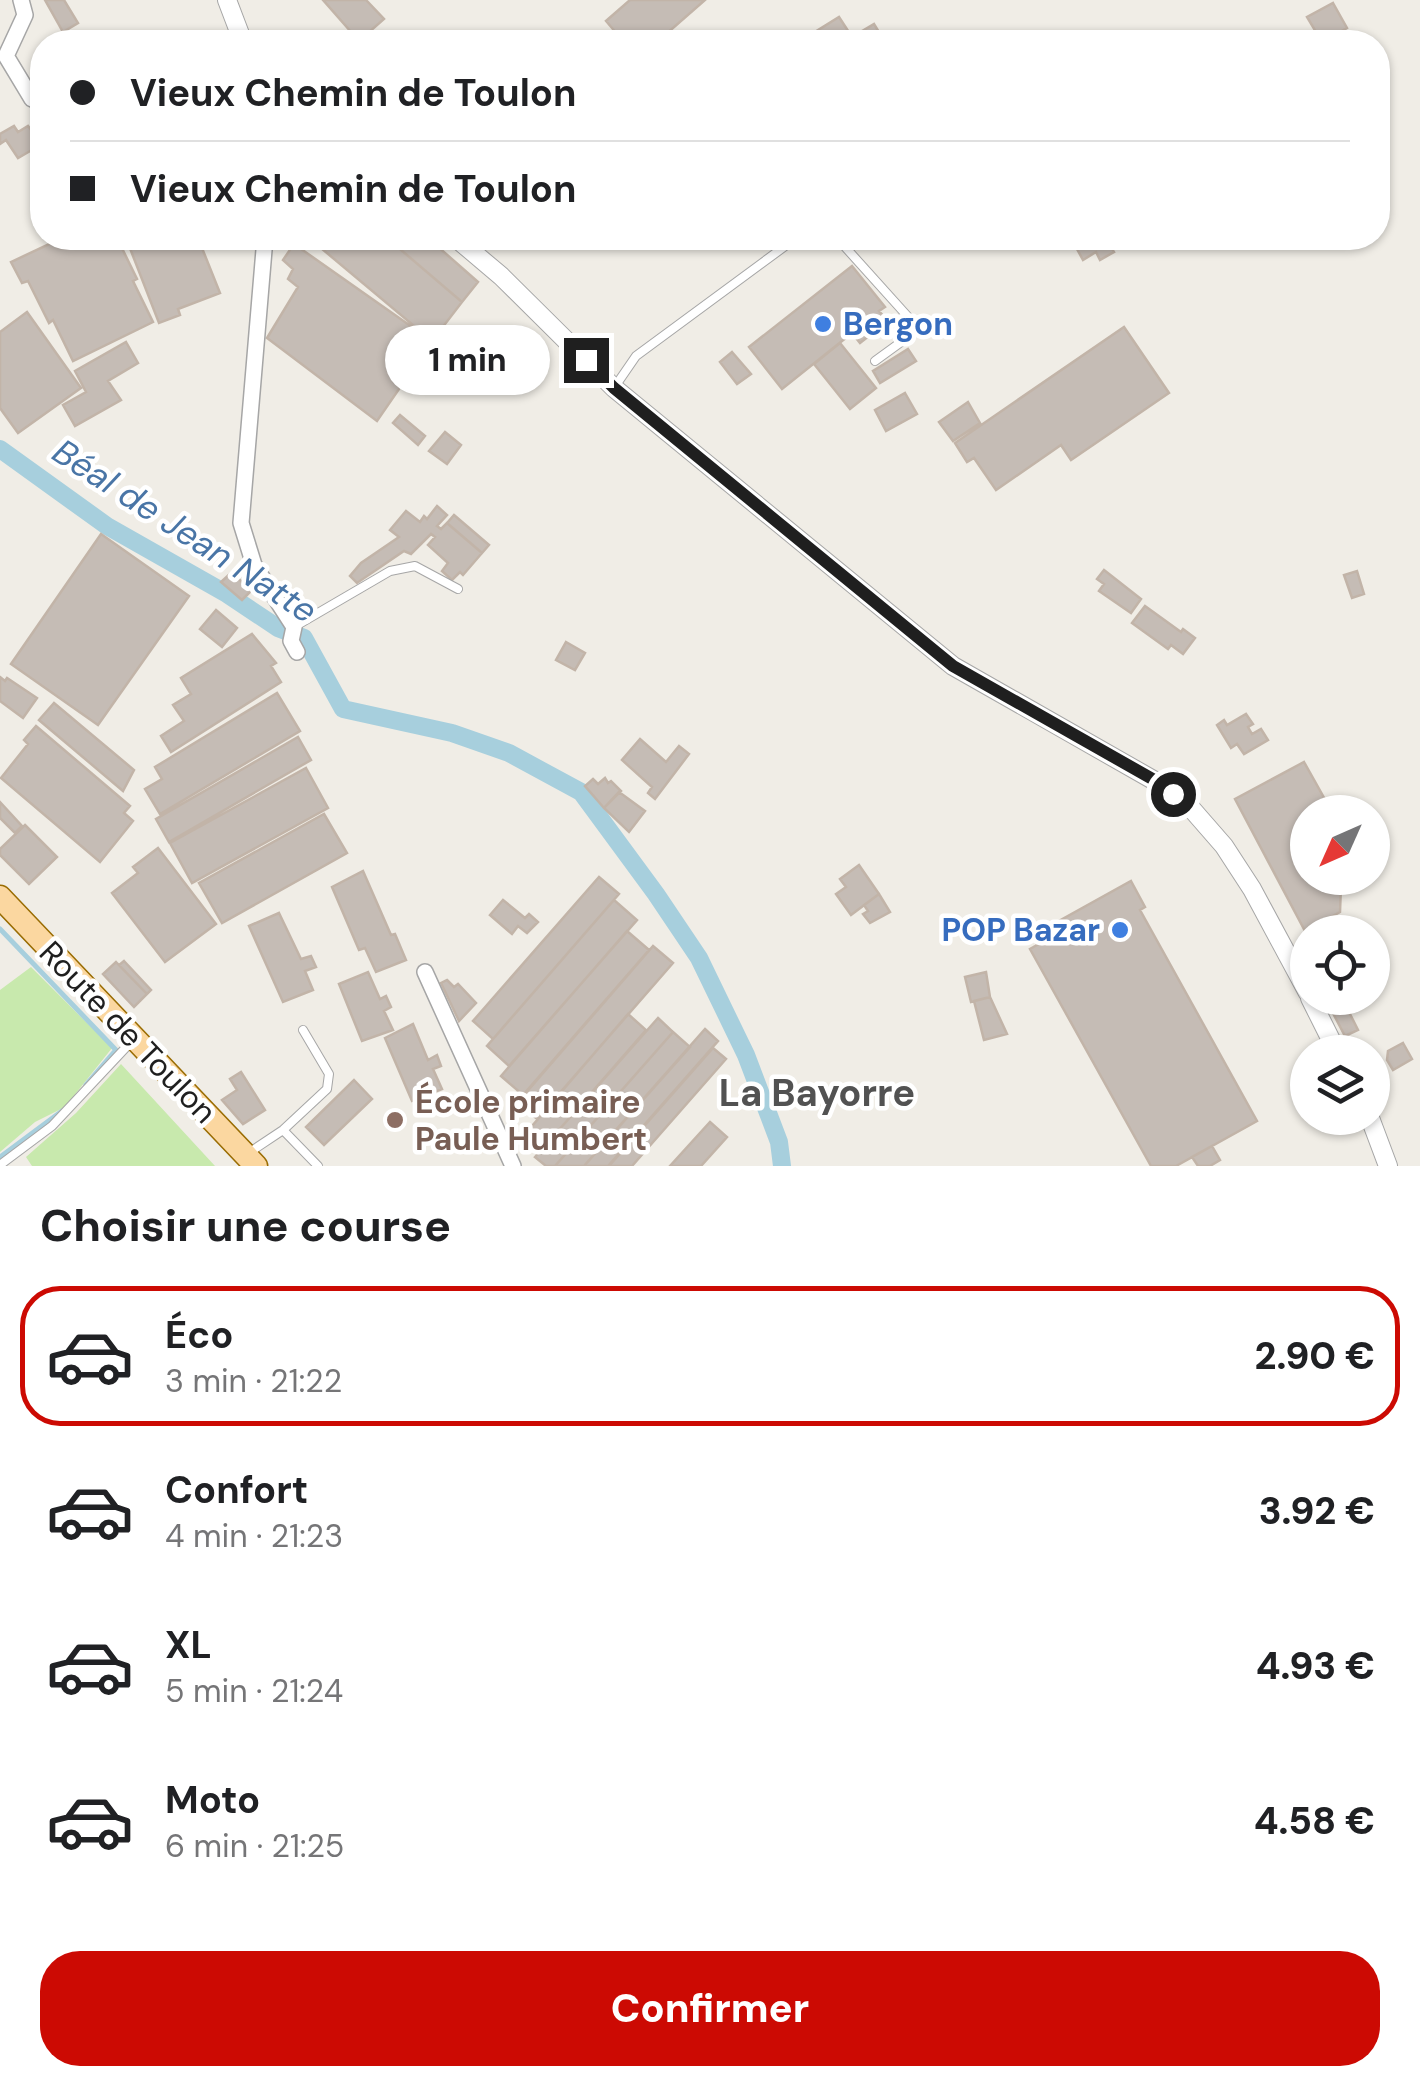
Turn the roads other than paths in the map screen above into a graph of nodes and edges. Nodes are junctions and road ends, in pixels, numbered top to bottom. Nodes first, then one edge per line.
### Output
1 (21, 0) edge
2 (227, 0) edge
3 (238, 30) edge
4 (30, 96) edge
5 (263, 250) edge
6 (470, 250) edge
7 (780, 250) edge
8 (848, 250) edge
9 (874, 361) dead end
10 (614, 388) junction
11 (458, 590) dead end
12 (294, 638) joint
13 (0, 897) edge
14 (1290, 960) edge
15 (425, 972) dead end
16 (303, 1030) dead end
17 (134, 1039) junction
18 (283, 1130) junction
19 (1376, 1135) edge
20 (251, 1160) edge
21 (0, 1165) edge
22 (318, 1166) edge
23 (513, 1166) edge
24 (1388, 1166) edge

1 - 4 street
2 - 3 street
5 - 12 street
6 - 10 street
7 - 10 lane
8 - 9 lane
10 - 14 street
11 - 12 lane
13 - 17 main road, Route de Toulon
15 - 23 street
16 - 18 lane
17 - 20 main road, Route de Toulon
17 - 21 lane
18 - 20 lane
18 - 22 lane
19 - 24 street

